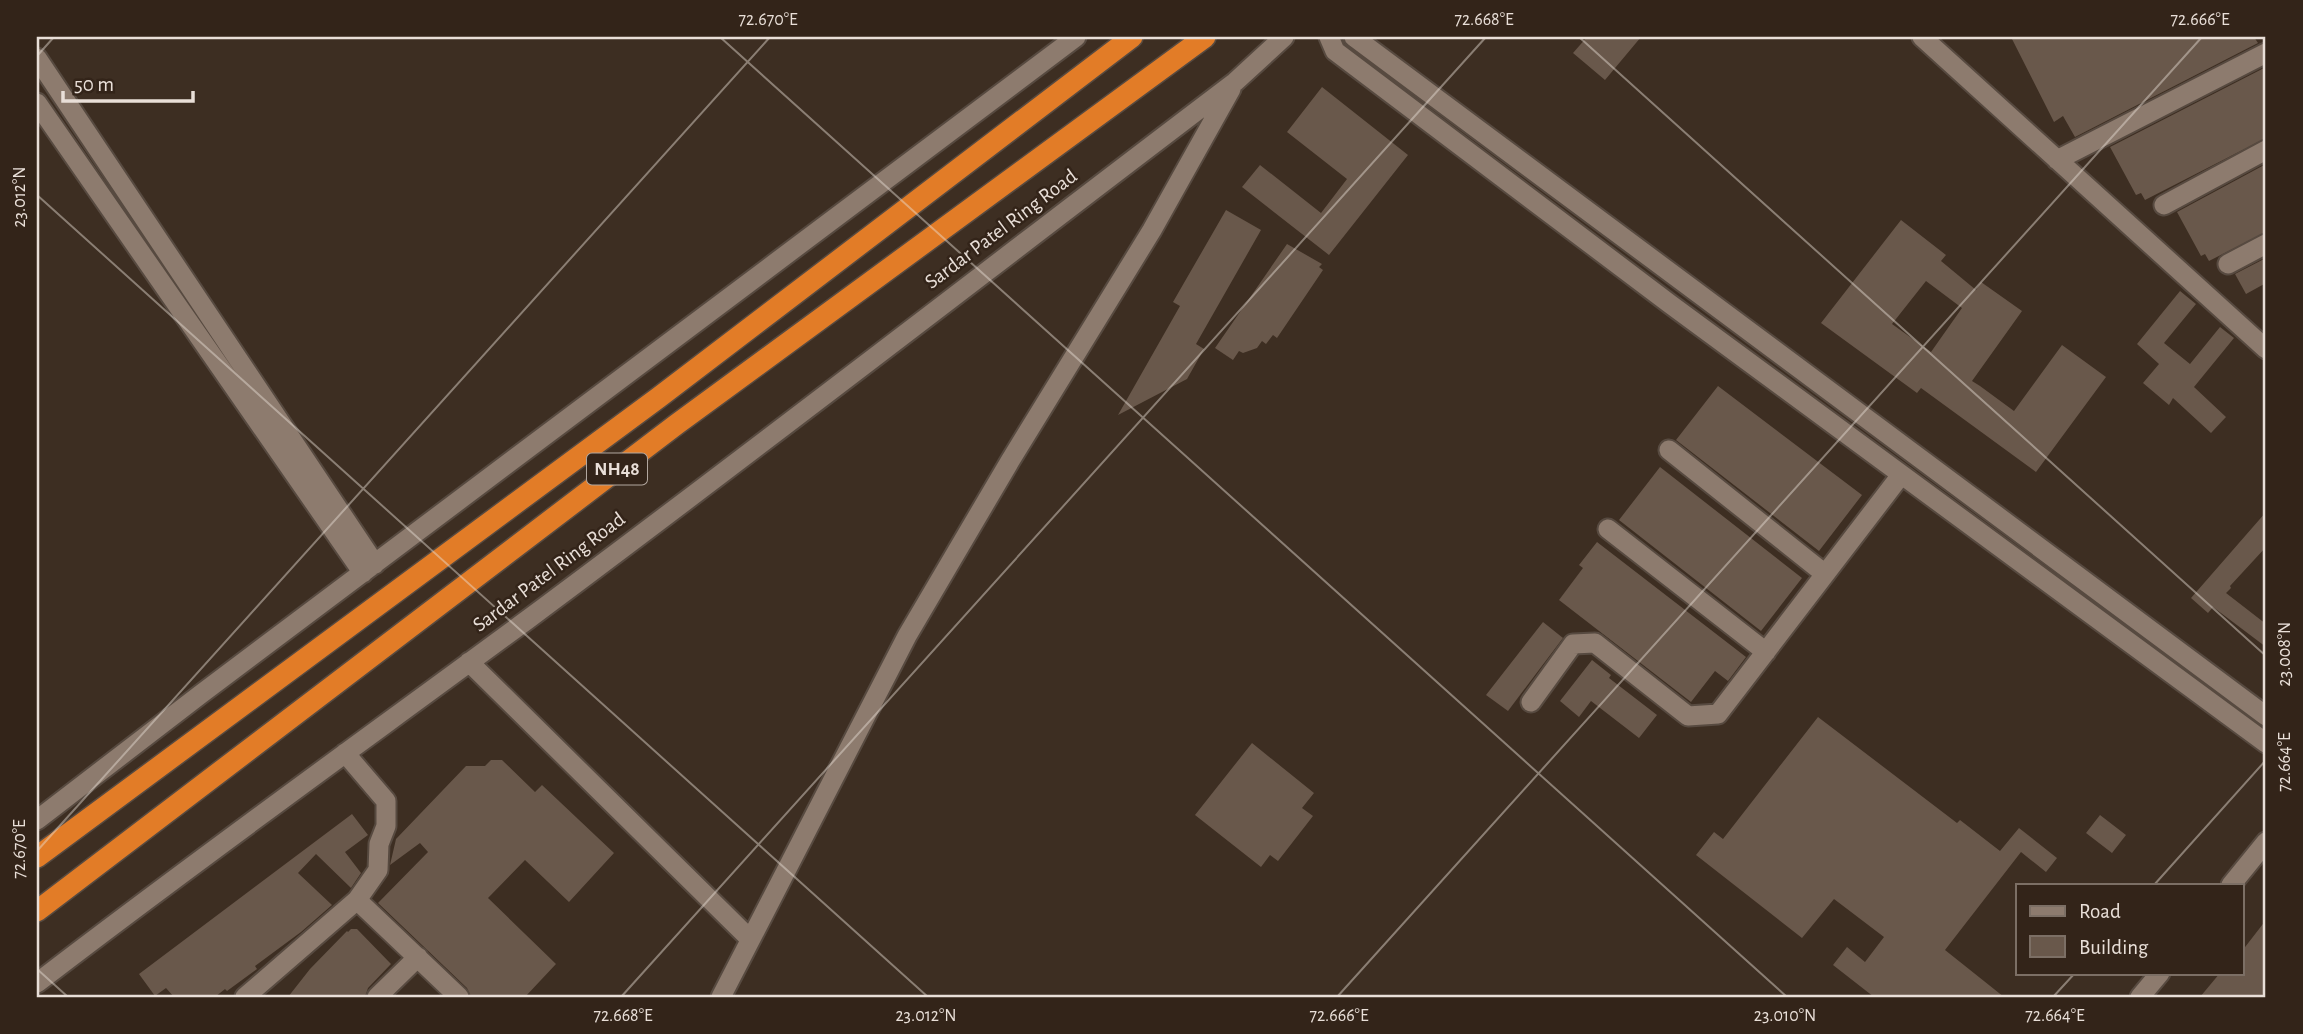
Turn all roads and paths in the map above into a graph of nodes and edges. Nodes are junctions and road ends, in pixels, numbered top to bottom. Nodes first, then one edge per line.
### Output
1 (1076, 37) edge
2 (1132, 37) edge
3 (1205, 37) edge
4 (1284, 37) edge
5 (1329, 37) edge
6 (1354, 37) edge
7 (1922, 37) edge
8 (2266, 53) edge
9 (37, 58) edge
10 (1234, 82) junction
11 (37, 103) edge
12 (2266, 150) edge
13 (2057, 160) junction
14 (2164, 205) dead end
15 (2266, 244) edge
16 (2228, 264) dead end
17 (732, 341) junction
18 (2266, 349) edge
19 (752, 369) junction
20 (1884, 431) junction
21 (1669, 450) dead end
22 (1870, 452) junction
23 (1901, 475) junction
24 (1608, 528) dead end
25 (369, 568) junction
26 (1825, 574) junction
27 (1766, 652) junction
28 (469, 662) junction
29 (1531, 702) dead end
30 (2266, 716) edge
31 (2266, 743) edge
32 (345, 753) junction
33 (37, 820) edge
34 (2266, 842) edge
35 (37, 857) edge
36 (2232, 884) edge
37 (357, 900) junction
38 (37, 911) edge
39 (750, 939) junction
40 (418, 957) junction
41 (2159, 974) edge
42 (37, 983) edge
43 (245, 997) edge
44 (377, 997) edge
45 (459, 997) edge
46 (721, 997) edge
47 (2140, 997) edge

1 - 25 street
2 - 17 highway, NH48
3 - 19 highway, Sardar Patel Ring Road / NH48
4 - 10 street, Sardar Patel Ring Road
5 - 22 street
6 - 20 street
7 - 13 street
8 - 13 street
9 - 25 street
10 - 28 street, Sardar Patel Ring Road
10 - 39 street
11 - 25 street
12 - 14 street
13 - 18 street
15 - 16 street
17 - 19 highway
17 - 35 highway, NH48
19 - 38 highway, Sardar Patel Ring Road / NH48
20 - 22 street
20 - 30 street
21 - 26 street
22 - 23 street
23 - 26 street
23 - 31 street
24 - 27 street
25 - 33 street
26 - 27 street
27 - 29 street
28 - 32 street, Sardar Patel Ring Road
28 - 39 street
32 - 37 street
32 - 42 street, Sardar Patel Ring Road
34 - 36 street
37 - 40 street
37 - 43 street
39 - 46 street
40 - 44 street
40 - 45 street
41 - 47 street

